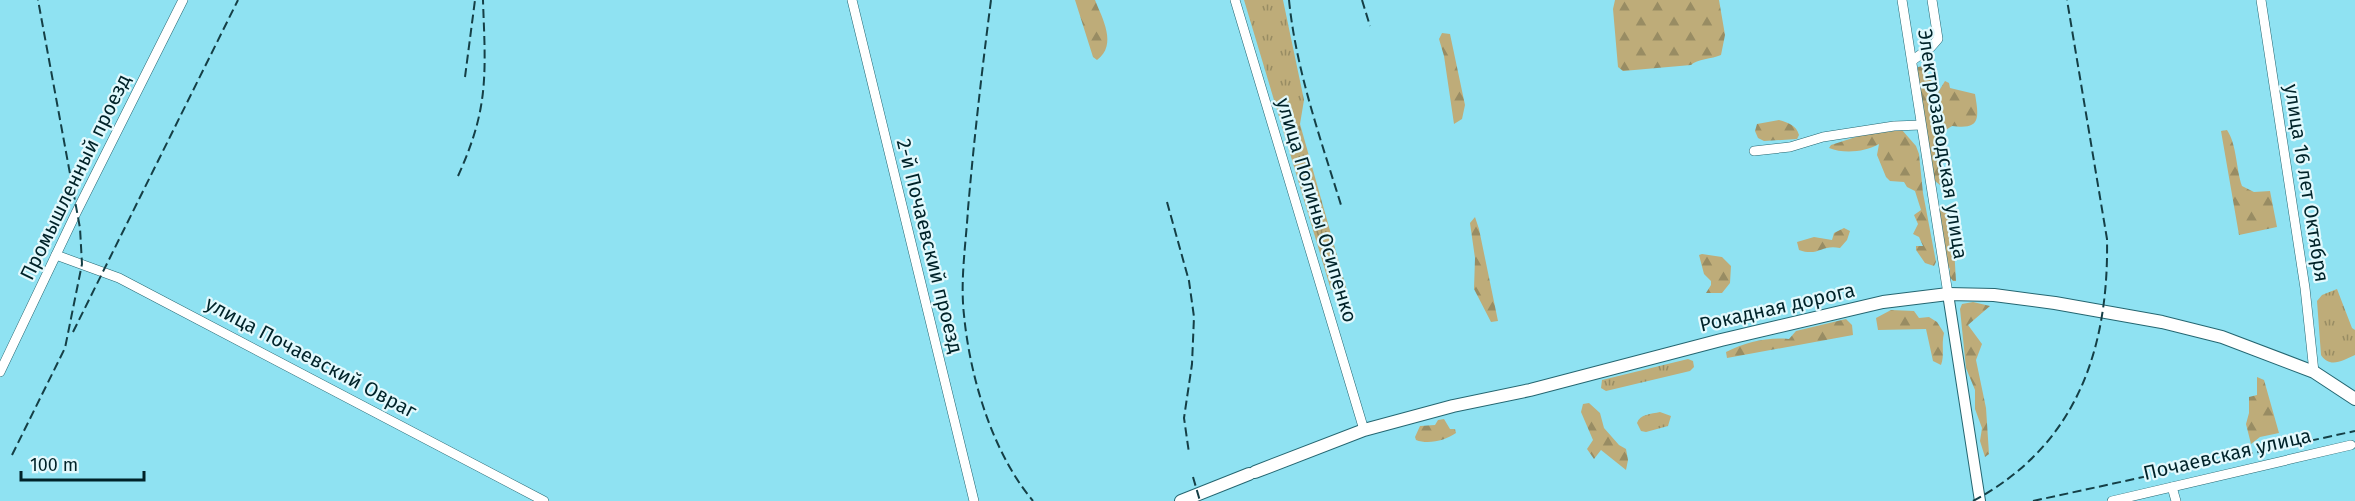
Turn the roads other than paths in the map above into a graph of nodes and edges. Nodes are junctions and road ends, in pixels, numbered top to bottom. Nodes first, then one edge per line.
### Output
1 (183, 0) edge
2 (852, 0) edge
3 (1235, 0) edge
4 (1902, 0) edge
5 (1932, 0) edge
6 (2261, 0) edge
7 (1913, 60) junction
8 (1921, 125) junction
9 (1754, 151) dead end
10 (56, 255) junction
11 (1948, 294) junction
12 (0, 372) edge
13 (2314, 372) junction
14 (2355, 399) edge
15 (1364, 430) junction
16 (2351, 445) dead end
17 (2172, 486) junction
18 (544, 501) edge
19 (974, 501) edge
20 (1181, 501) edge
21 (1980, 501) edge
22 (2112, 501) edge
23 (2176, 501) edge

1 - 10 street, Промышленный проезд
2 - 19 street, 2-й Почаевский проезд
3 - 15 street, улица Полины Осипенко
4 - 7 street, Электрозаводская улица
5 - 7 street
6 - 13 street, улица 16 лет Октября
7 - 8 street, Электрозаводская улица
8 - 9 street
8 - 11 street, Электрозаводская улица
10 - 12 street, Промышленный проезд
10 - 18 street, улица Почаевский Овраг
11 - 13 main road, Рокадная дорога
11 - 15 main road, Рокадная дорога
11 - 21 street
13 - 14 main road
15 - 20 main road, Рокадная дорога
16 - 17 street, Почаевская улица
17 - 22 street, Почаевская улица
17 - 23 street

